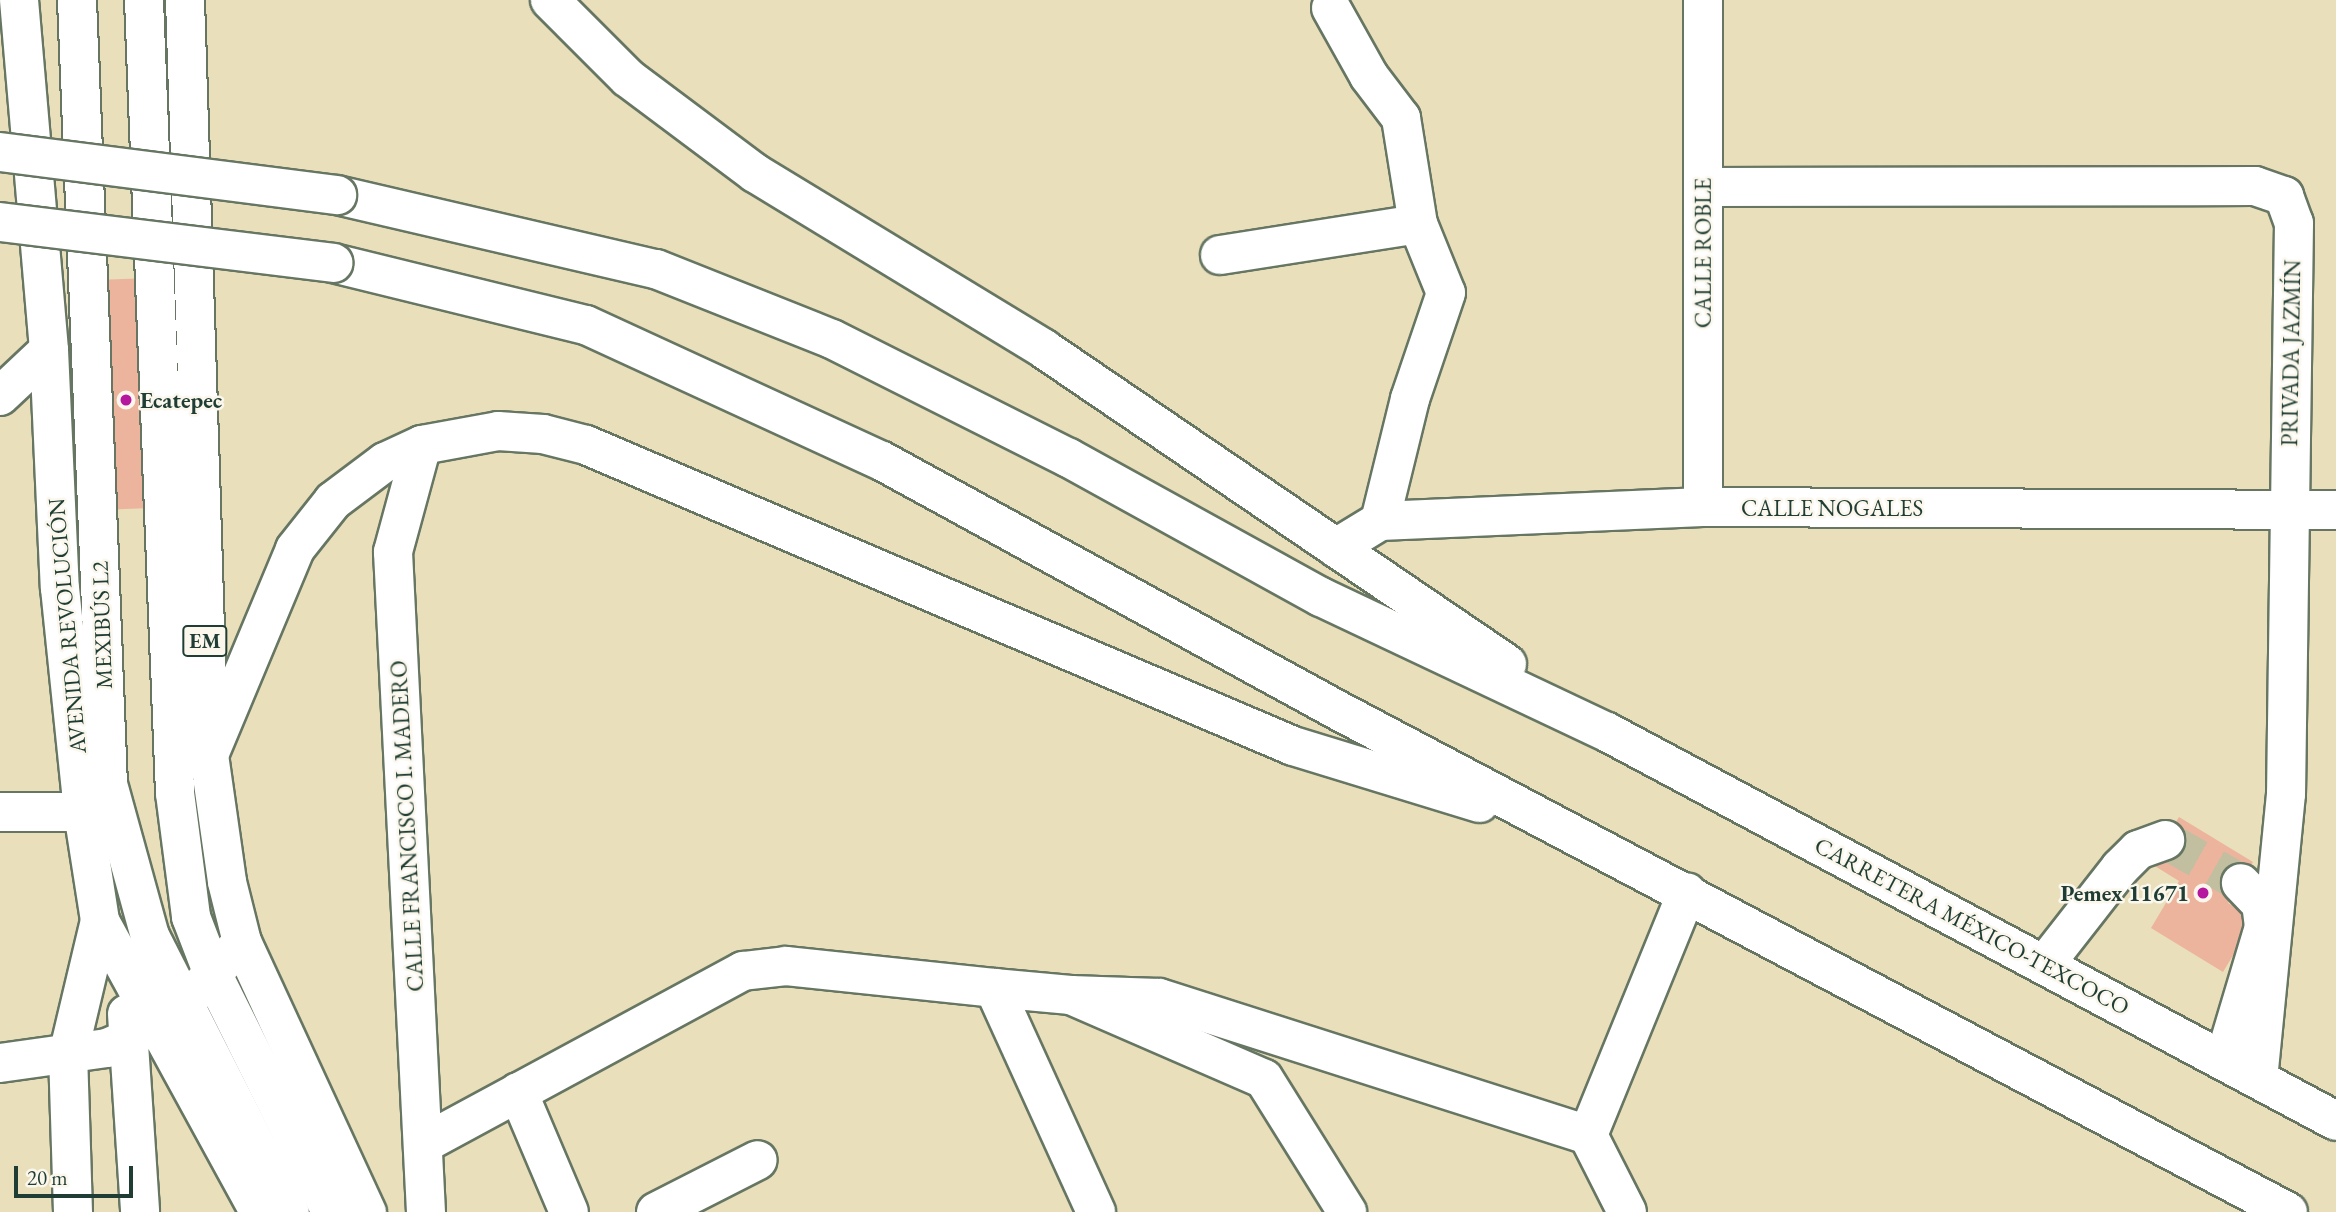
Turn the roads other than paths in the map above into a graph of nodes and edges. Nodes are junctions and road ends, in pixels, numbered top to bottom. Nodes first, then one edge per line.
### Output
1 (19, 0) edge
2 (76, 0) edge
3 (144, 0) edge
4 (185, 0) edge
5 (550, 0) edge
6 (1703, 0) edge
7 (1331, 8) dead end
8 (0, 152) edge
9 (1703, 187) junction
10 (0, 222) edge
11 (1418, 224) junction
12 (1220, 255) dead end
13 (49, 350) junction
14 (0, 396) edge
15 (422, 444) junction
16 (1703, 507) junction
17 (2336, 510) edge
18 (2289, 511) junction
19 (1380, 521) junction
20 (1336, 548) junction
21 (1607, 732) junction
22 (209, 755) junction
23 (0, 812) edge
24 (83, 812) junction
25 (1580, 835) junction
26 (2165, 840) dead end
27 (2241, 883) tunnel mouth
28 (1686, 892) junction
29 (108, 937) junction
30 (242, 942) junction
31 (2045, 964) junction
32 (214, 977) junction
33 (994, 988) junction
34 (1071, 995) junction
35 (157, 1021) junction
36 (68, 1055) junction
37 (2224, 1061) junction
38 (0, 1063) edge
39 (2258, 1079) junction
40 (518, 1092) junction
41 (2336, 1121) edge
42 (1588, 1135) junction
43 (423, 1143) junction
44 (758, 1160) dead end
45 (254, 1207) edge
46 (73, 1212) edge
47 (140, 1212) edge
48 (290, 1212) edge
49 (331, 1212) edge
50 (367, 1212) edge
51 (426, 1212) edge
52 (569, 1212) edge
53 (656, 1212) edge
54 (1096, 1212) edge
55 (1347, 1212) edge
56 (1627, 1212) edge
57 (2288, 1212) edge

1 - 13 main road, AVENIDA REVOLUCIÓN
2 - 35 main road, MEXIBÚS L2
3 - 32 main road
4 - 22 main road, EM
5 - 20 main road
6 - 9 main road, CALLE ROBLE
7 - 11 main road
8 - 21 main road, bridge
9 - 16 main road, CALLE ROBLE
9 - 18 main road, PRIVADA JAZMÍN
10 - 25 main road, bridge
11 - 12 main road
11 - 19 main road
13 - 14 main road
13 - 24 main road, AVENIDA REVOLUCIÓN
15 - 22 main road
15 - 25 main road
15 - 43 main road, CALLE FRANCISCO I. MADERO
16 - 18 main road, CALLE NOGALES
16 - 19 main road, CALLE NOGALES
17 - 18 main road, CALLE NOGALES
18 - 39 main road, PRIVADA JAZMÍN
19 - 20 main road, CALLE NOGALES
20 - 21 main road
21 - 31 main road, CARRETERA MÉXICO-TEXCOCO
22 - 30 main road, EM
23 - 24 main road
24 - 29 main road, AVENIDA REVOLUCIÓN
25 - 28 main road
26 - 31 main road
27 - 37 main road
28 - 42 main road
28 - 57 main road
29 - 35 main road, AVENIDA REVOLUCIÓN
29 - 36 main road
30 - 32 main road
30 - 50 main road, EM
31 - 37 main road, CARRETERA MÉXICO-TEXCOCO
32 - 35 main road
32 - 49 main road
33 - 34 main road
33 - 40 main road
33 - 54 main road
34 - 42 main road
34 - 55 main road
35 - 36 main road
35 - 45 main road
35 - 47 main road
35 - 48 main road, MEXIBÚS L2
36 - 38 main road
36 - 46 main road
37 - 39 main road, CARRETERA MÉXICO-TEXCOCO
39 - 41 main road, CARRETERA MÉXICO-TEXCOCO
40 - 43 main road
40 - 52 main road
42 - 56 main road
43 - 51 main road, CALLE FRANCISCO I. MADERO
44 - 53 main road

